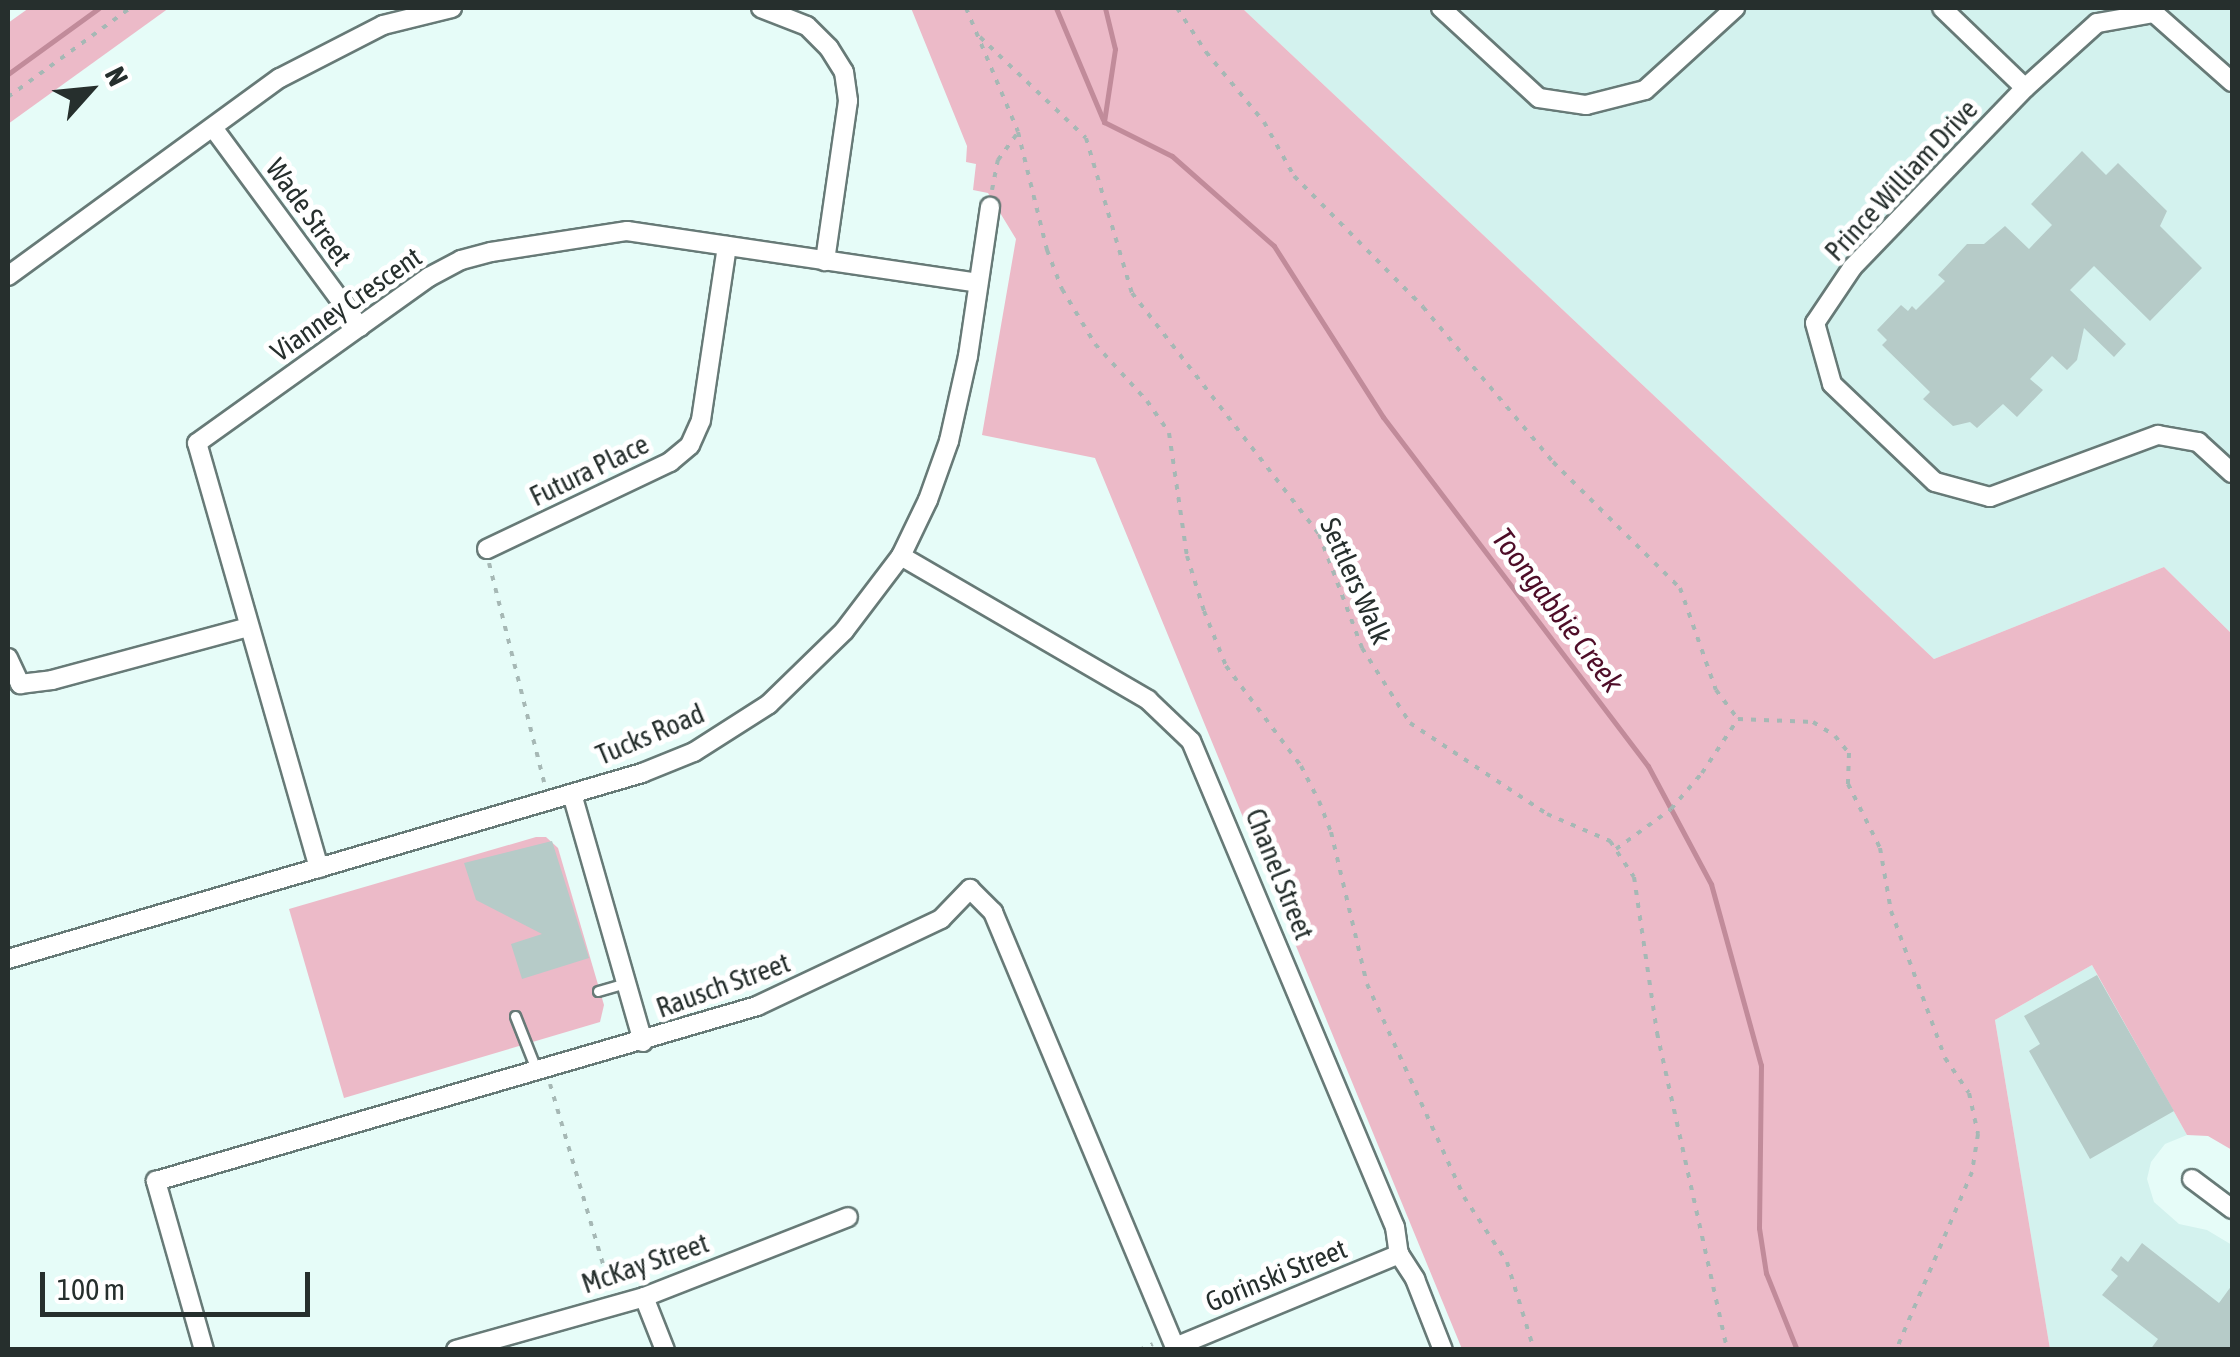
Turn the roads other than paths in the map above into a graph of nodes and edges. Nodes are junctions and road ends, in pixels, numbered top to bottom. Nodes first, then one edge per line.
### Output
1 (452, 8) edge
2 (761, 8) edge
3 (1441, 8) edge
4 (1734, 8) edge
5 (1942, 8) edge
6 (2232, 82) edge
7 (2025, 88) junction
8 (214, 129) junction
9 (990, 207) road end
10 (727, 246) junction
11 (825, 260) junction
12 (8, 276) edge
13 (978, 283) junction
14 (360, 327) junction
15 (2232, 473) edge
16 (487, 550) road end
17 (901, 556) junction
18 (248, 627) junction
19 (8, 658) edge
20 (572, 794) junction
21 (319, 868) junction
22 (8, 959) edge
23 (626, 984) junction
24 (598, 991) dead end
25 (515, 1016) dead end
26 (643, 1042) junction
27 (542, 1070) junction
28 (2192, 1179) dead end
29 (2232, 1210) edge
30 (848, 1216) dead end
31 (1399, 1254) junction
32 (644, 1297) junction
33 (1176, 1348) edge
34 (204, 1350) edge
35 (456, 1350) edge
36 (665, 1350) edge
37 (1444, 1350) edge

1 - 8 street
2 - 11 street
3 - 4 street
5 - 7 street
6 - 7 street, Prince William Drive
7 - 15 street, Prince William Drive
8 - 12 street
8 - 14 street, Wade Street
9 - 13 street, Tucks Road
10 - 11 street, Vianney Crescent
10 - 14 street, Vianney Crescent
10 - 16 street, Futura Place
11 - 13 street, Vianney Crescent
13 - 17 street, Tucks Road
14 - 18 street, Vianney Crescent
17 - 20 street, Tucks Road
17 - 31 street, Chanel Street
18 - 19 street
18 - 21 street, Vianney Crescent
20 - 21 street, Tucks Road
20 - 23 street
21 - 22 street, Tucks Road
23 - 24 lane
23 - 26 street
25 - 27 lane
26 - 27 street, Rausch Street
26 - 33 street, Rausch Street
27 - 34 street, Rausch Street
28 - 29 street
30 - 32 street, McKay Street
31 - 33 street, Gorinski Street
31 - 37 street, Chanel Street
32 - 35 street, McKay Street
32 - 36 street

